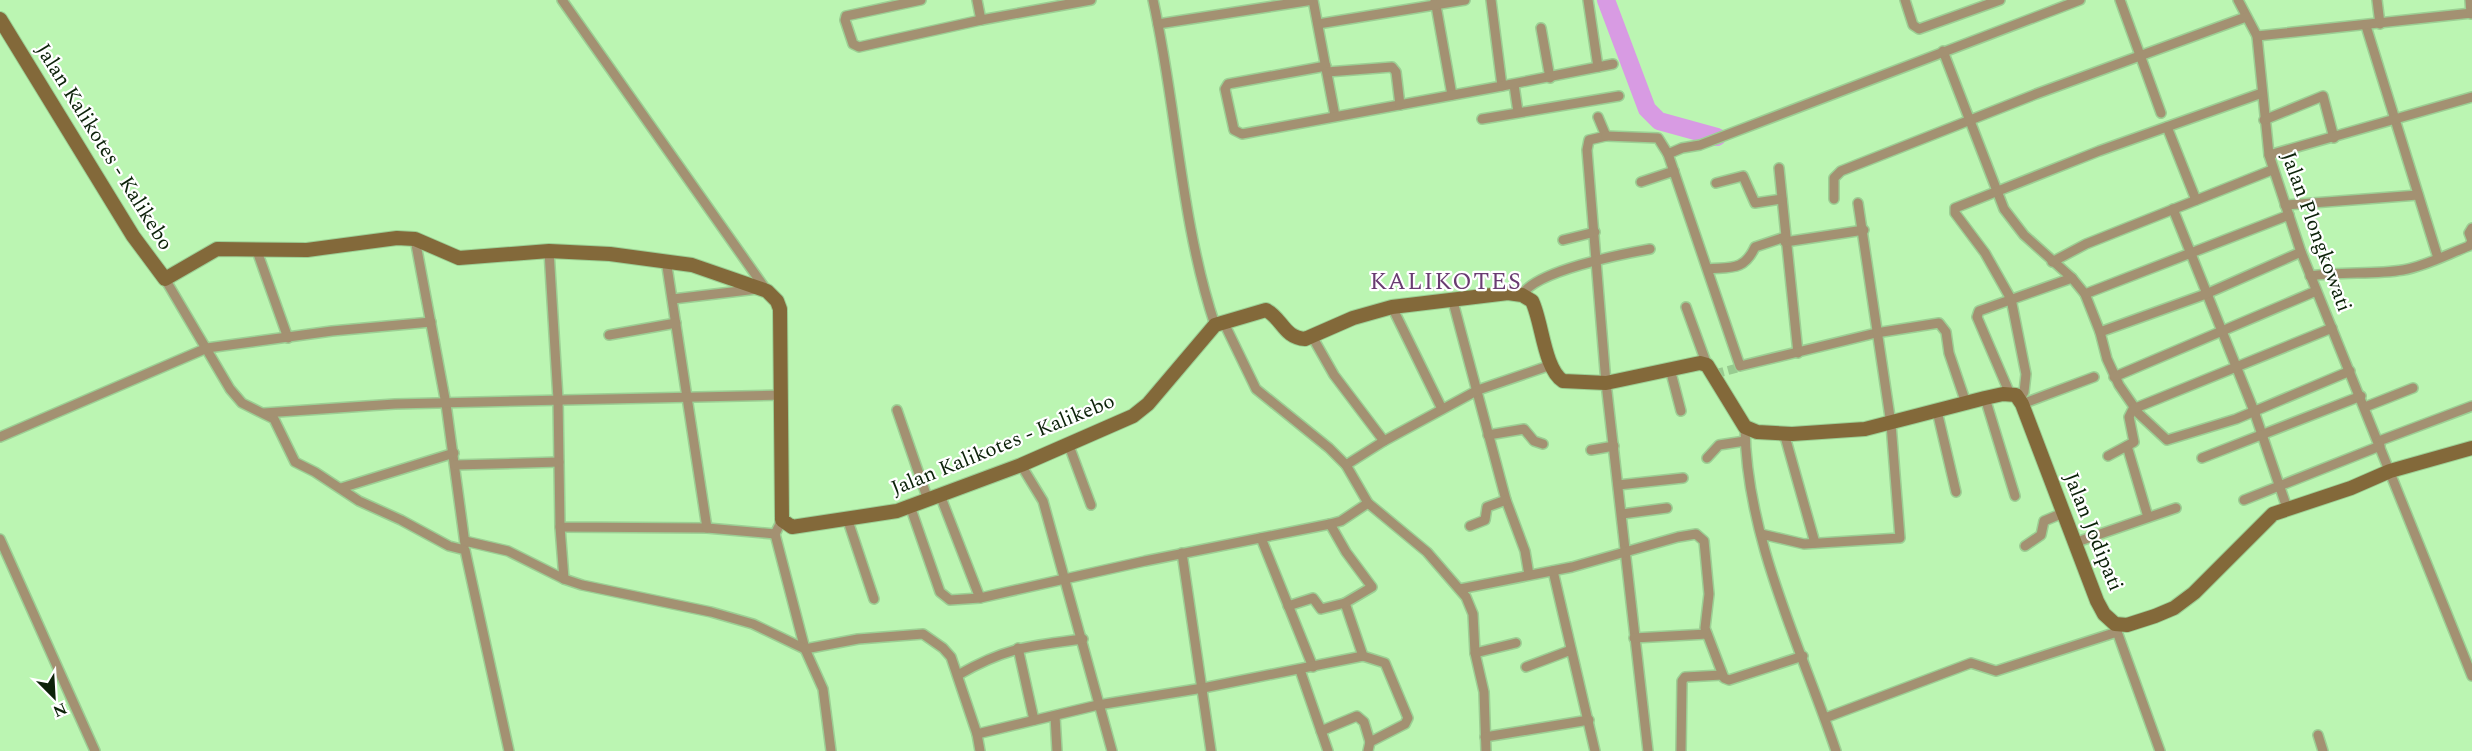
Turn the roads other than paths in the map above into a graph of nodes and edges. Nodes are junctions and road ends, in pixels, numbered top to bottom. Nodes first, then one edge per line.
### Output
1 (562, 0) edge
2 (921, 0) edge
3 (977, 0) edge
4 (1090, 0) edge
5 (1153, 0) edge
6 (1465, 0) edge
7 (1491, 0) edge
8 (1588, 0) edge
9 (1905, 0) edge
10 (2000, 0) edge
11 (2080, 0) edge
12 (2120, 0) edge
13 (2238, 0) edge
14 (2378, 0) edge
15 (2470, 0) edge
16 (1436, 2) edge
17 (2471, 13) edge
18 (2246, 17) junction
19 (0, 19) edge
20 (981, 20) junction
21 (1158, 24) junction
22 (1318, 24) junction
23 (2380, 24) junction
24 (2366, 26) junction
25 (1541, 28) dead end
26 (2257, 36) junction
27 (1943, 51) junction
28 (2141, 57) junction
29 (1613, 64) dead end
30 (1598, 67) junction
31 (1326, 69) junction
32 (1550, 78) junction
33 (1514, 85) junction
34 (1502, 86) junction
35 (2262, 93) junction
36 (1452, 95) junction
37 (1619, 96) dead end
38 (2472, 97) edge
39 (1400, 105) junction
40 (1518, 112) junction
41 (2161, 113) dead end
42 (1335, 116) junction
43 (1598, 117) dead end
44 (1482, 119) dead end
45 (1969, 119) junction
46 (2264, 120) junction
47 (2394, 121) junction
48 (2167, 127) junction
49 (1606, 136) junction
50 (2334, 138) junction
51 (1668, 154) junction
52 (2269, 155) junction
53 (1779, 168) dead end
54 (2272, 170) junction
55 (1674, 171) junction
56 (1641, 182) dead end
57 (1716, 183) dead end
58 (1996, 193) junction
59 (2418, 195) junction
60 (1782, 199) junction
61 (1834, 199) dead end
62 (2196, 200) junction
63 (1858, 203) dead end
64 (2173, 209) junction
65 (2287, 210) junction
66 (2472, 228) edge
67 (1864, 230) junction
68 (1595, 232) junction
69 (415, 239) junction
70 (1785, 239) junction
71 (1563, 240) dead end
72 (1650, 249) dead end
73 (257, 251) junction
74 (549, 251) junction
75 (2301, 252) junction
76 (2189, 255) junction
77 (2438, 258) junction
78 (666, 260) junction
79 (1598, 260) junction
80 (2052, 262) junction
81 (1708, 269) junction
82 (2310, 276) junction
83 (2072, 278) junction
84 (165, 279) junction
85 (764, 290) junction
86 (2316, 291) junction
87 (2085, 294) junction
88 (2206, 294) junction
89 (1522, 295) junction
90 (1452, 298) junction
91 (673, 299) junction
92 (2011, 299) junction
93 (1392, 307) junction
94 (1686, 307) dead end
95 (431, 322) junction
96 (676, 323) junction
97 (1219, 323) junction
98 (2332, 328) junction
99 (2220, 331) junction
100 (2100, 332) junction
101 (1876, 333) junction
102 (609, 335) dead end
103 (288, 338) junction
104 (1313, 338) junction
105 (207, 348) junction
106 (1798, 353) junction
107 (1551, 365) junction
108 (1707, 365) junction
109 (2236, 368) junction
110 (1670, 369) junction
111 (2350, 371) junction
112 (2115, 376) junction
113 (2094, 377) dead end
114 (1606, 383) junction
115 (2414, 388) dead end
116 (1478, 390) junction
117 (782, 395) junction
118 (689, 396) junction
119 (2361, 396) junction
120 (1985, 398) junction
121 (558, 399) junction
122 (2017, 399) junction
123 (1966, 403) junction
124 (446, 404) junction
125 (2472, 406) edge
126 (2365, 407) junction
127 (1442, 409) junction
128 (2133, 409) junction
129 (897, 410) dead end
130 (1681, 411) dead end
131 (1937, 411) junction
132 (2254, 411) junction
133 (264, 412) junction
134 (1891, 424) junction
135 (1745, 427) junction
136 (1784, 433) junction
137 (1488, 435) junction
138 (2262, 435) junction
139 (0, 437) edge
140 (1384, 441) junction
141 (1745, 441) junction
142 (1068, 443) junction
143 (1543, 444) dead end
144 (2380, 444) junction
145 (1614, 446) junction
146 (2127, 446) junction
147 (2472, 448) edge
148 (1592, 450) dead end
149 (454, 453) junction
150 (2108, 456) dead end
151 (1707, 458) dead end
152 (2202, 458) dead end
153 (559, 462) junction
154 (455, 465) junction
155 (1021, 465) junction
156 (1346, 465) junction
157 (2390, 471) junction
158 (1683, 478) dead end
159 (1618, 485) junction
160 (2279, 486) junction
161 (341, 489) junction
162 (1956, 492) dead end
163 (2015, 496) dead end
164 (934, 497) junction
165 (1506, 500) junction
166 (2244, 500) dead end
167 (1368, 503) junction
168 (1091, 505) dead end
169 (910, 506) junction
170 (1667, 508) dead end
171 (2176, 508) dead end
172 (2287, 508) junction
173 (2063, 513) junction
174 (1622, 514) junction
175 (2148, 517) junction
176 (847, 518) junction
177 (782, 520) junction
178 (1330, 524) junction
179 (1470, 526) dead end
180 (560, 527) junction
181 (708, 528) junction
182 (775, 534) junction
183 (1761, 534) junction
184 (1261, 538) junction
185 (0, 539) edge
186 (1815, 543) junction
187 (2074, 543) junction
188 (465, 545) junction
189 (2025, 546) dead end
190 (1625, 553) junction
191 (1182, 554) junction
192 (1553, 571) junction
193 (1529, 575) junction
194 (564, 579) junction
195 (1065, 579) junction
196 (1460, 589) junction
197 (980, 598) junction
198 (874, 599) dead end
199 (1346, 603) junction
200 (1288, 606) junction
201 (2116, 628) junction
202 (1707, 634) junction
203 (1634, 638) junction
204 (1083, 639) junction
205 (1516, 643) dead end
206 (1018, 648) junction
207 (805, 649) junction
208 (1571, 650) junction
209 (1475, 653) junction
210 (1363, 656) junction
211 (1803, 656) junction
212 (1313, 667) junction
213 (1526, 667) dead end
214 (1300, 670) junction
215 (958, 675) junction
216 (1722, 675) junction
217 (2472, 675) edge
218 (1203, 688) junction
219 (1098, 705) junction
220 (1055, 716) junction
221 (1825, 718) junction
222 (1034, 720) junction
223 (1589, 720) junction
224 (1321, 731) junction
225 (977, 734) junction
226 (2318, 735) dead end
227 (1485, 737) junction
228 (1369, 746) edge
229 (95, 751) edge
230 (509, 751) edge
231 (831, 751) edge
232 (980, 751) edge
233 (1057, 751) edge
234 (1112, 751) edge
235 (1211, 751) edge
236 (1328, 751) edge
237 (1486, 751) edge
238 (1594, 751) edge
239 (1647, 751) edge
240 (1681, 751) edge
241 (1836, 751) edge
242 (2160, 751) edge
243 (2323, 751) edge

1 - 85 street
2 - 20 street
3 - 20 street
4 - 20 street
5 - 21 street
6 - 16 street
7 - 34 street
8 - 30 street
9 - 10 street
11 - 27 street
12 - 28 street
13 - 18 street, Jalan Plongkowati
14 - 23 street
15 - 17 street
16 - 22 street
16 - 36 street
17 - 23 street
18 - 26 street, Jalan Plongkowati
18 - 28 street
19 - 84 street, Jalan Kalikotes - Kalikebo
21 - 22 street
21 - 97 street
22 - 31 street
23 - 24 street
24 - 26 street
24 - 47 street
25 - 32 street
26 - 35 street, Jalan Plongkowati
27 - 45 street
27 - 51 street
28 - 41 street
28 - 45 street
29 - 30 street
30 - 32 street
31 - 39 street
31 - 42 street
31 - 42 street
32 - 33 street
33 - 34 street
33 - 40 street
34 - 36 street
35 - 46 street, Jalan Plongkowati
35 - 48 street
36 - 39 street
37 - 40 street
38 - 47 street
39 - 42 street
40 - 44 street
43 - 49 street
45 - 58 street
45 - 61 street
46 - 50 street
46 - 52 street, Jalan Plongkowati
47 - 50 street
47 - 59 street
48 - 58 street
48 - 62 street
49 - 51 street
49 - 68 street
50 - 52 street
51 - 55 street
52 - 54 street, Jalan Plongkowati
53 - 60 street
54 - 62 street
54 - 65 street, Jalan Plongkowati
55 - 56 street
55 - 81 street
57 - 60 street
58 - 80 street
58 - 92 street
59 - 65 street
59 - 77 street
60 - 70 street
62 - 64 street
63 - 67 street
64 - 76 street
64 - 80 street
65 - 75 street, Jalan Plongkowati
65 - 76 street
66 - 77 street
67 - 70 street
67 - 101 street
68 - 71 street
68 - 79 street
69 - 73 street, Jalan Kalikotes - Kalikebo
69 - 74 street, Jalan Kalikotes - Kalikebo
69 - 95 street
70 - 81 street
70 - 106 street
72 - 79 street
73 - 84 street, Jalan Kalikotes - Kalikebo
73 - 103 street
74 - 78 street, Jalan Kalikotes - Kalikebo
74 - 121 street
75 - 82 street, Jalan Plongkowati
75 - 88 street
76 - 87 street
76 - 88 street
77 - 82 street
78 - 85 street, Jalan Kalikotes - Kalikebo
78 - 91 street
79 - 89 street
79 - 114 street
80 - 83 street
81 - 106 street
82 - 86 street, Jalan Plongkowati
83 - 87 street
83 - 92 street
84 - 105 street
85 - 91 street
85 - 117 street
86 - 98 street, Jalan Plongkowati
86 - 99 street
87 - 100 street
88 - 99 street
88 - 100 street
89 - 90 street
89 - 107 street
90 - 93 street
90 - 116 street
91 - 96 street
92 - 122 street
92 - 122 street
93 - 104 street
93 - 127 street
94 - 108 street
95 - 103 street
95 - 124 street
96 - 102 street
96 - 118 street
97 - 104 street
97 - 142 street, Jalan Kalikotes - Kalikebo
97 - 156 street
98 - 109 street
98 - 111 street, Jalan Plongkowati
99 - 109 street
99 - 112 street
100 - 112 street
101 - 106 street
101 - 123 street
101 - 134 street
103 - 105 street
104 - 140 street
105 - 133 street
105 - 139 street
107 - 114 street
107 - 116 street
108 - 110 street
108 - 135 street
109 - 128 street
109 - 132 street
110 - 114 street
110 - 130 street
111 - 119 street, Jalan Plongkowati
111 - 132 street
112 - 128 street
113 - 122 street
114 - 145 street
115 - 126 street
116 - 127 street
116 - 137 street
117 - 118 street
117 - 177 street
118 - 121 street
118 - 181 street
119 - 126 street, Jalan Plongkowati
119 - 138 street
120 - 122 street
120 - 123 street
120 - 163 street
121 - 124 street
121 - 153 street
122 - 173 street, Jalan Jodipati
123 - 131 street
124 - 133 street
124 - 149 street
125 - 144 street
126 - 144 street, Jalan Plongkowati
127 - 140 street
128 - 132 street
128 - 146 street
129 - 164 street
131 - 134 street
131 - 162 street
132 - 138 street
133 - 161 street
134 - 136 street
134 - 186 street
135 - 136 street
135 - 141 street
136 - 186 street
137 - 143 street
137 - 165 street
138 - 152 street
138 - 160 street
140 - 156 street
141 - 151 street
141 - 183 street
142 - 155 street, Jalan Kalikotes - Kalikebo
142 - 168 street
144 - 157 street, Jalan Plongkowati
144 - 160 street
145 - 148 street
145 - 159 street
146 - 150 street
146 - 175 street
147 - 157 street, Jalan Jodipati
149 - 154 street
149 - 161 street
153 - 154 street
153 - 180 street
154 - 188 street
155 - 164 street, Jalan Kalikotes - Kalikebo
155 - 195 street
156 - 167 street
157 - 172 street, Jalan Jodipati
157 - 217 street, Jalan Plongkowati
158 - 159 street
159 - 174 street
160 - 166 street
160 - 172 street
161 - 188 street
164 - 169 street, Jalan Kalikotes - Kalikebo
164 - 197 street
165 - 179 street
165 - 193 street
167 - 178 street
167 - 196 street
169 - 176 street, Jalan Kalikotes - Kalikebo
169 - 197 street
170 - 174 street
171 - 175 street
172 - 201 street, Jalan Jodipati
173 - 187 street, Jalan Jodipati
173 - 189 street
174 - 190 street
175 - 187 street
176 - 177 street, Jalan Kalikotes - Kalikebo
176 - 198 street
177 - 182 street
178 - 184 street
178 - 199 street
180 - 181 street
180 - 194 street
181 - 182 street
182 - 207 street
183 - 186 street
183 - 211 street
184 - 191 street
184 - 200 street
185 - 229 street
187 - 201 street, Jalan Jodipati
188 - 194 street
188 - 230 street
190 - 192 street
190 - 202 street
190 - 203 street
191 - 195 street
191 - 218 street
192 - 193 street
192 - 208 street
193 - 196 street
194 - 207 street
195 - 197 street
195 - 204 street
196 - 209 street
199 - 200 street
199 - 210 street
200 - 212 street
201 - 221 street
201 - 242 street
202 - 203 street
202 - 216 street
203 - 239 street
204 - 206 street
204 - 219 street
205 - 209 street
206 - 215 street
206 - 222 street
207 - 215 street
207 - 231 street
208 - 213 street
208 - 223 street
209 - 227 street
210 - 212 street
210 - 228 street
211 - 216 street
211 - 221 street
212 - 214 street
214 - 218 street
214 - 224 street
215 - 225 street
216 - 240 street
218 - 219 street
218 - 235 street
219 - 220 street
219 - 234 street
220 - 222 street
220 - 233 street
221 - 241 street
222 - 225 street
223 - 227 street
223 - 238 street
224 - 228 street
224 - 236 street
225 - 232 street
226 - 243 street
227 - 237 street

